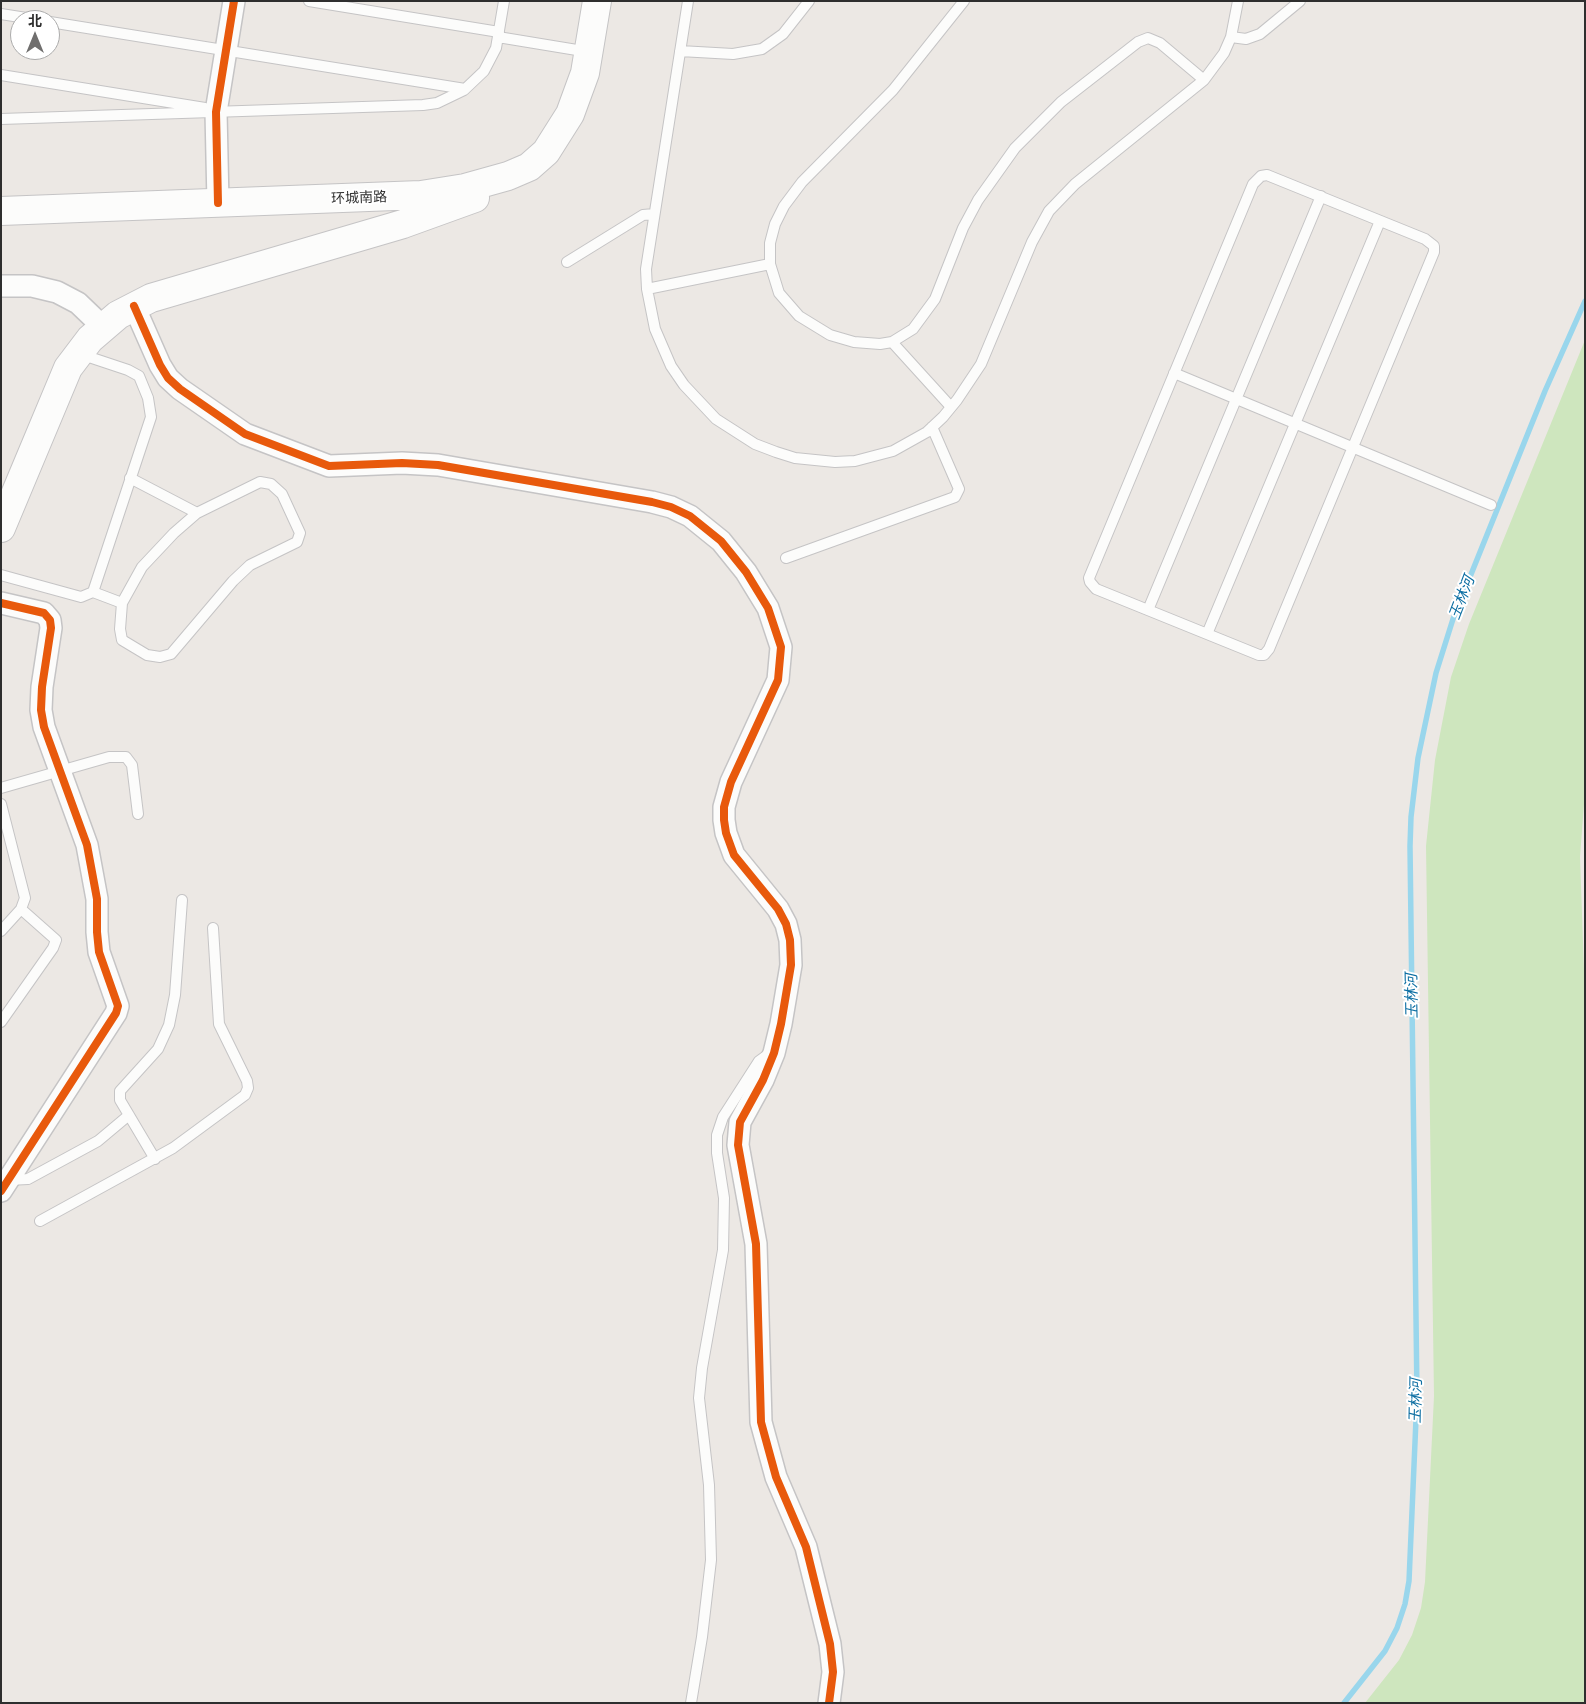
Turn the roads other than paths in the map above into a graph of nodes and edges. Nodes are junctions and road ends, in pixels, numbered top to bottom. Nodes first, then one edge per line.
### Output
1 (234, 1) edge
2 (309, 1) edge
3 (504, 1) edge
4 (597, 1) edge
5 (688, 1) edge
6 (809, 1) edge
7 (964, 1) edge
8 (1238, 1) edge
9 (1300, 1) edge
10 (60, 24) edge
11 (499, 35) junction
12 (1231, 37) junction
13 (226, 50) junction
14 (680, 50) junction
15 (589, 52) junction
16 (1, 75) edge
17 (1204, 80) junction
18 (465, 89) junction
19 (217, 111) junction
20 (1, 119) edge
21 (529, 167) junction
22 (399, 196) junction
23 (1321, 196) junction
24 (218, 203) junction
25 (1, 211) edge
26 (654, 214) junction
27 (1380, 221) junction
28 (404, 224) junction
29 (567, 262) dead end
30 (770, 264) junction
31 (1, 286) edge
32 (647, 290) junction
33 (134, 306) junction
34 (102, 326) junction
35 (892, 342) junction
36 (78, 353) junction
37 (1174, 373) junction
38 (1236, 399) junction
39 (951, 407) junction
40 (1295, 424) junction
41 (932, 427) junction
42 (1354, 448) junction
43 (130, 478) junction
44 (1491, 505) dead end
45 (197, 513) junction
46 (1, 528) edge
47 (786, 558) dead end
48 (1, 575) edge
49 (93, 592) junction
50 (1, 603) edge
51 (122, 603) junction
52 (1148, 610) junction
53 (1207, 634) junction
54 (60, 771) junction
55 (1, 788) edge
56 (1, 804) edge
57 (138, 814) dead end
58 (4, 827) edge
59 (182, 900) dead end
60 (21, 910) junction
61 (213, 928) dead end
62 (1, 931) edge
63 (1, 1022) edge
64 (774, 1053) junction
65 (129, 1115) junction
66 (155, 1159) junction
67 (4, 1182) edge
68 (40, 1221) dead end
69 (691, 1703) edge
70 (829, 1703) edge

1 - 13 street
2 - 11 lane
3 - 11 lane
4 - 15 main road, 环城南路
5 - 14 lane
6 - 14 lane
7 - 30 lane
8 - 12 lane
9 - 12 lane
10 - 13 lane
11 - 15 lane
11 - 18 lane
12 - 17 lane
13 - 18 lane
13 - 19 street
14 - 26 lane
15 - 21 main road, 环城南路
16 - 19 lane
17 - 35 lane
17 - 39 lane
18 - 19 lane
19 - 20 lane
19 - 24 street
21 - 22 main road, 环城南路
21 - 28 main road
22 - 24 main road, 环城南路
22 - 28 main road
23 - 27 lane
23 - 37 lane
23 - 38 lane
24 - 25 main road, 环城南路
26 - 29 lane
26 - 32 lane
27 - 40 lane
27 - 42 lane
28 - 33 main road
30 - 32 lane
30 - 35 lane
31 - 34 street
32 - 41 lane
33 - 34 main road
33 - 64 street
34 - 36 main road
35 - 39 lane
36 - 43 lane
36 - 46 main road
37 - 38 lane
37 - 52 lane
38 - 40 lane
38 - 52 lane
39 - 41 lane
40 - 42 lane
40 - 53 lane
41 - 47 lane
42 - 44 lane
42 - 53 lane
43 - 45 lane
43 - 49 lane
45 - 51 lane
45 - 51 lane
48 - 49 lane
49 - 51 lane
50 - 54 street
52 - 53 lane
54 - 55 lane
54 - 57 lane
54 - 67 street
56 - 58 lane
58 - 60 lane
59 - 65 lane
60 - 62 lane
60 - 63 lane
61 - 66 lane
64 - 69 lane
64 - 70 street
65 - 66 lane
65 - 67 lane
66 - 68 lane

